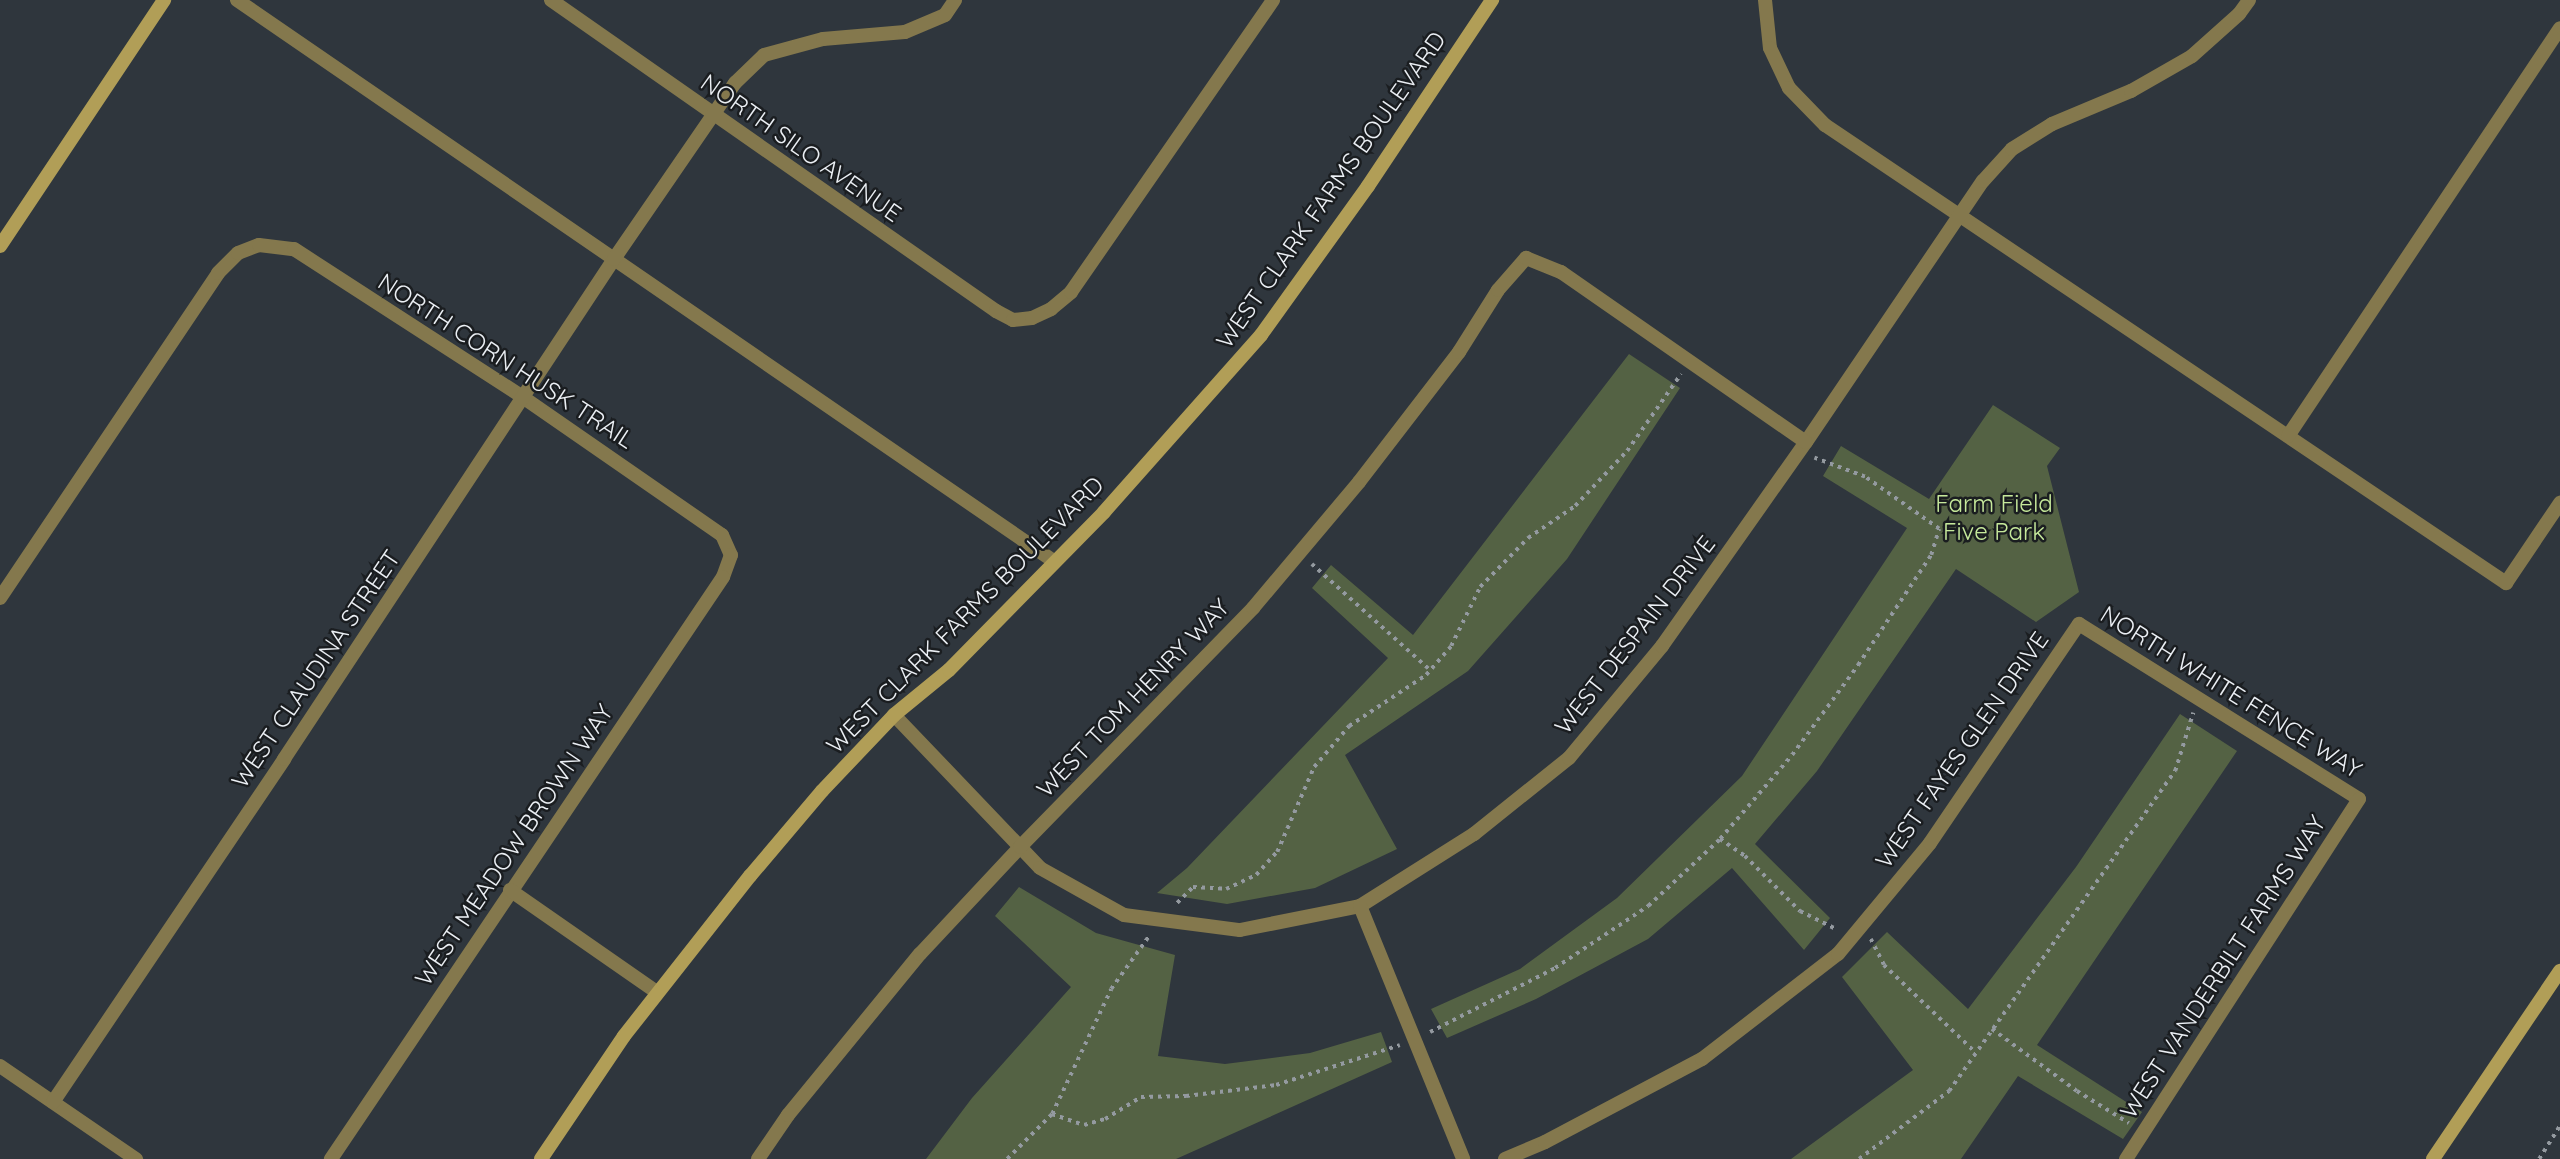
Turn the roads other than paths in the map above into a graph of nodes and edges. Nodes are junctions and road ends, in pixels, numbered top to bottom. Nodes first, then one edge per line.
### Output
1 (164, 0) edge
2 (237, 0) edge
3 (551, 0) edge
4 (955, 0) edge
5 (1273, 0) edge
6 (1492, 0) edge
7 (1765, 0) edge
8 (2249, 0) edge
9 (2560, 28) edge
10 (713, 115) junction
11 (1960, 214) junction
12 (0, 246) edge
13 (614, 259) junction
14 (524, 398) junction
15 (2288, 436) junction
16 (1803, 447) junction
17 (2560, 503) edge
18 (731, 555) joint
19 (1055, 562) junction
20 (0, 598) edge
21 (2079, 624) joint
22 (894, 715) junction
23 (2359, 799) joint
24 (1020, 847) junction
25 (510, 890) junction
26 (1360, 906) junction
27 (2560, 971) edge
28 (657, 992) junction
29 (0, 1066) edge
30 (53, 1102) junction
31 (136, 1159) edge
32 (331, 1159) edge
33 (541, 1159) edge
34 (758, 1159) edge
35 (1463, 1159) edge
36 (1504, 1159) edge
37 (2126, 1159) edge
38 (2434, 1159) edge

1 - 12 street
2 - 13 street
3 - 10 street, NORTH SILO AVENUE
4 - 10 street, WEST CLAUDINA STREET
5 - 10 street, NORTH SILO AVENUE
6 - 19 street, WEST CLARK FARMS BOULEVARD
7 - 11 street
8 - 11 street, WEST DESPAIN DRIVE
9 - 15 street
10 - 13 street, WEST CLAUDINA STREET
11 - 15 street
11 - 16 street, WEST DESPAIN DRIVE
13 - 14 street, WEST CLAUDINA STREET
13 - 19 street
14 - 18 street, NORTH CORN HUSK TRAIL
14 - 20 street, NORTH CORN HUSK TRAIL
14 - 30 street, WEST CLAUDINA STREET
15 - 17 street
16 - 24 street, WEST TOM HENRY WAY
16 - 26 street, WEST DESPAIN DRIVE
18 - 25 street, WEST MEADOW BROWN WAY
19 - 22 street, WEST CLARK FARMS BOULEVARD
21 - 23 street, NORTH WHITE FENCE WAY
21 - 36 street, WEST FAYES GLEN DRIVE
22 - 24 street, WEST DESPAIN DRIVE
22 - 28 street, WEST CLARK FARMS BOULEVARD
23 - 37 street, WEST VANDERBILT FARMS WAY
24 - 26 street, WEST DESPAIN DRIVE
24 - 34 street, WEST TOM HENRY WAY
25 - 28 street
25 - 32 street, WEST MEADOW BROWN WAY
26 - 35 street
27 - 38 street
28 - 33 street, WEST CLARK FARMS BOULEVARD
29 - 30 street
30 - 31 street

